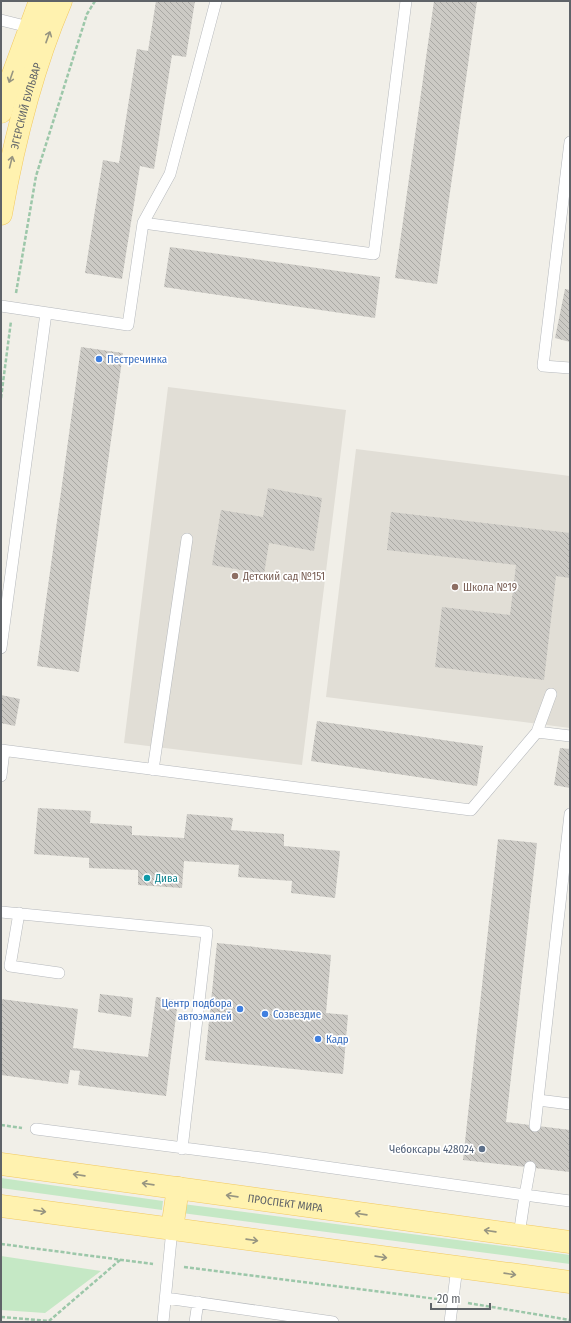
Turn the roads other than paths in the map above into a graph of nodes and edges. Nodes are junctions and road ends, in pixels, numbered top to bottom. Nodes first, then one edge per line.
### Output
1 (40, 1) edge
2 (61, 1) edge
3 (216, 1) edge
4 (406, 1) edge
5 (1, 20) edge
6 (29, 27) junction
7 (1, 112) edge
8 (570, 142) edge
9 (1, 214) edge
10 (143, 224) junction
11 (1, 306) edge
12 (46, 313) junction
13 (570, 368) edge
14 (188, 539) dead end
15 (1, 648) edge
16 (551, 694) dead end
17 (537, 732) junction
18 (570, 736) edge
19 (3, 750) edge
20 (153, 770) junction
21 (1, 776) edge
22 (570, 814) edge
23 (1, 912) edge
24 (19, 913) junction
25 (58, 973) dead end
26 (538, 1100) junction
27 (570, 1104) edge
28 (536, 1126) dead end
29 (36, 1129) road end
30 (182, 1148) junction
31 (1, 1164) edge
32 (530, 1167) dead end
33 (178, 1188) junction
34 (525, 1195) junction
35 (570, 1201) edge
36 (1, 1206) edge
37 (172, 1229) junction
38 (519, 1235) junction
39 (570, 1242) edge
40 (457, 1267) junction
41 (570, 1282) edge
42 (166, 1298) junction
43 (198, 1302) junction
44 (163, 1322) edge
45 (195, 1322) edge
46 (333, 1322) edge
47 (450, 1322) edge

1 - 6 main road, ЭГЕРСКИЙ БУЛЬВАР
9 -> 2 main road, ЭГЕРСКИЙ БУЛЬВАР
3 - 10 lane
4 - 10 lane
5 - 6 lane
6 -> 7 main road, ЭГЕРСКИЙ БУЛЬВАР
8 - 13 lane
10 - 12 lane
11 - 12 lane
12 - 15 lane
14 - 20 lane
16 - 17 lane
17 - 18 lane
17 - 20 lane
19 - 20 lane
19 - 21 lane
22 - 26 lane
23 - 24 lane
24 - 25 lane
24 - 30 lane
26 - 27 lane
26 - 28 lane
29 - 30 lane
30 - 34 lane
33 -> 31 main road, ПРОСПЕКТ МИРА
32 - 34 lane
33 - 37 main road
38 -> 33 main road, ПРОСПЕКТ МИРА
34 - 35 lane
34 - 38 lane
36 -> 37 main road
37 -> 40 main road
37 - 42 lane
38 - 39 main road, ПРОСПЕКТ МИРА
40 -> 41 main road
40 - 47 lane
42 - 43 lane
42 - 44 lane
43 - 45 lane
43 - 46 lane

